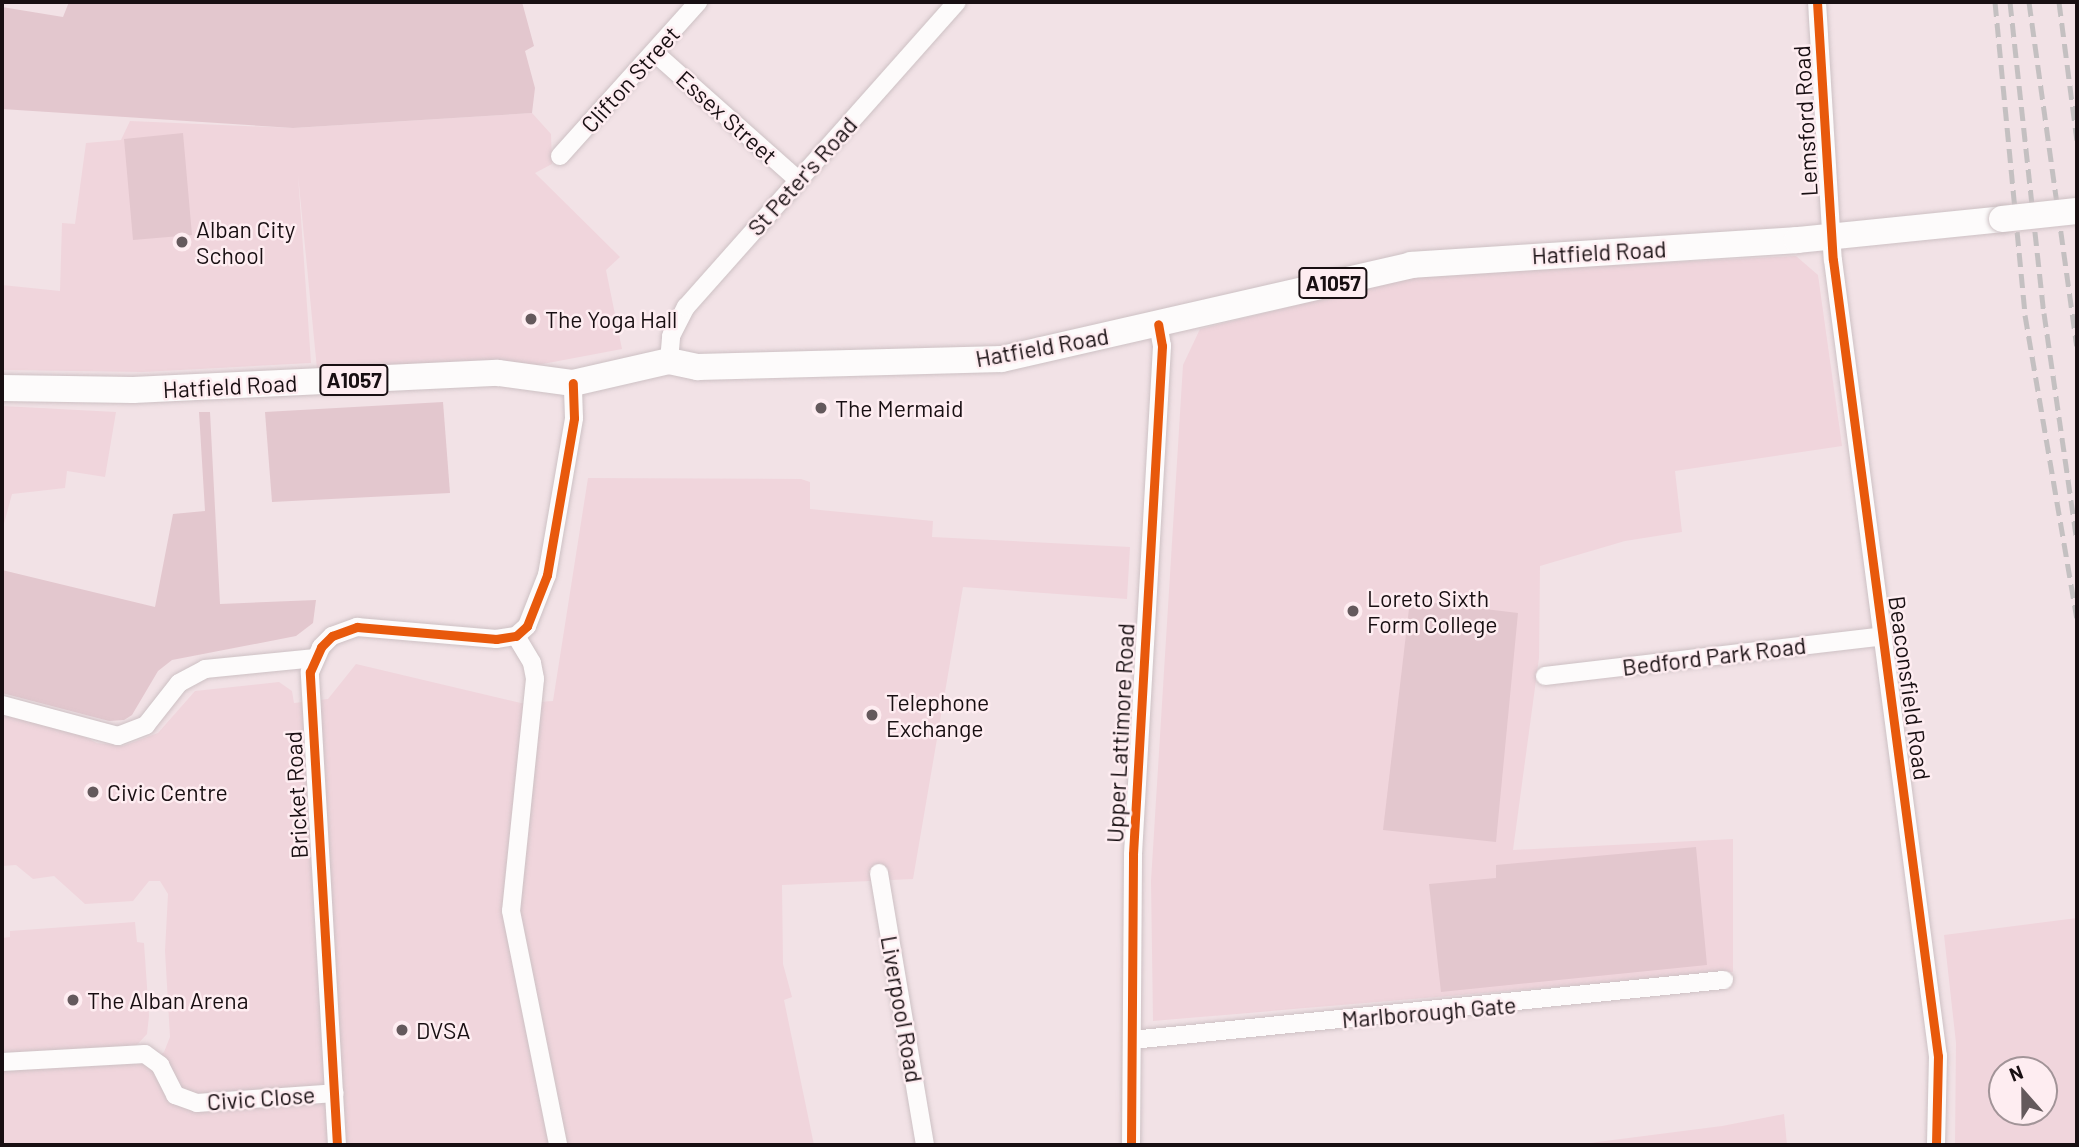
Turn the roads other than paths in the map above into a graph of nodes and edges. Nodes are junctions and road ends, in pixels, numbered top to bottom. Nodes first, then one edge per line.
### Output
1 (698, 2) edge
2 (957, 2) edge
3 (1817, 2) edge
4 (655, 53) junction
5 (560, 156) dead end
6 (798, 180) junction
7 (2077, 211) edge
8 (1830, 238) junction
9 (1158, 324) junction
10 (669, 361) junction
11 (573, 383) junction
12 (2, 388) edge
13 (516, 636) junction
14 (1883, 636) junction
15 (314, 658) junction
16 (1545, 676) dead end
17 (2, 705) edge
18 (879, 873) dead end
19 (1724, 980) dead end
20 (1132, 1040) junction
21 (2, 1062) edge
22 (335, 1093) junction
23 (337, 1145) edge
24 (558, 1145) edge
25 (925, 1145) edge
26 (1131, 1145) edge
27 (1936, 1145) edge

1 - 4 street, Clifton Street
2 - 6 street, St Peter's Road
3 - 8 street, Lemsford Road
4 - 5 street, Clifton Street
4 - 6 street, Essex Street
6 - 10 street, St Peter's Road
7 - 8 main road, Hatfield Road / A1057, bridge
8 - 9 main road, Hatfield Road / A1057
8 - 14 street, Beaconsfield Road
9 - 10 main road, Hatfield Road / A1057
9 - 20 street, Upper Lattimore Road
10 - 11 main road, Hatfield Road / A1057
11 - 12 main road, Hatfield Road / A1057
11 - 13 street
13 - 15 street
13 - 24 street
14 - 16 street, Bedford Park Road
14 - 27 street, Beaconsfield Road
15 - 17 street
15 - 22 street, Bricket Road
18 - 25 street, Liverpool Road
19 - 20 street, Marlborough Gate
20 - 26 street, Upper Lattimore Road
21 - 22 street, Civic Close
22 - 23 street, Bricket Road

